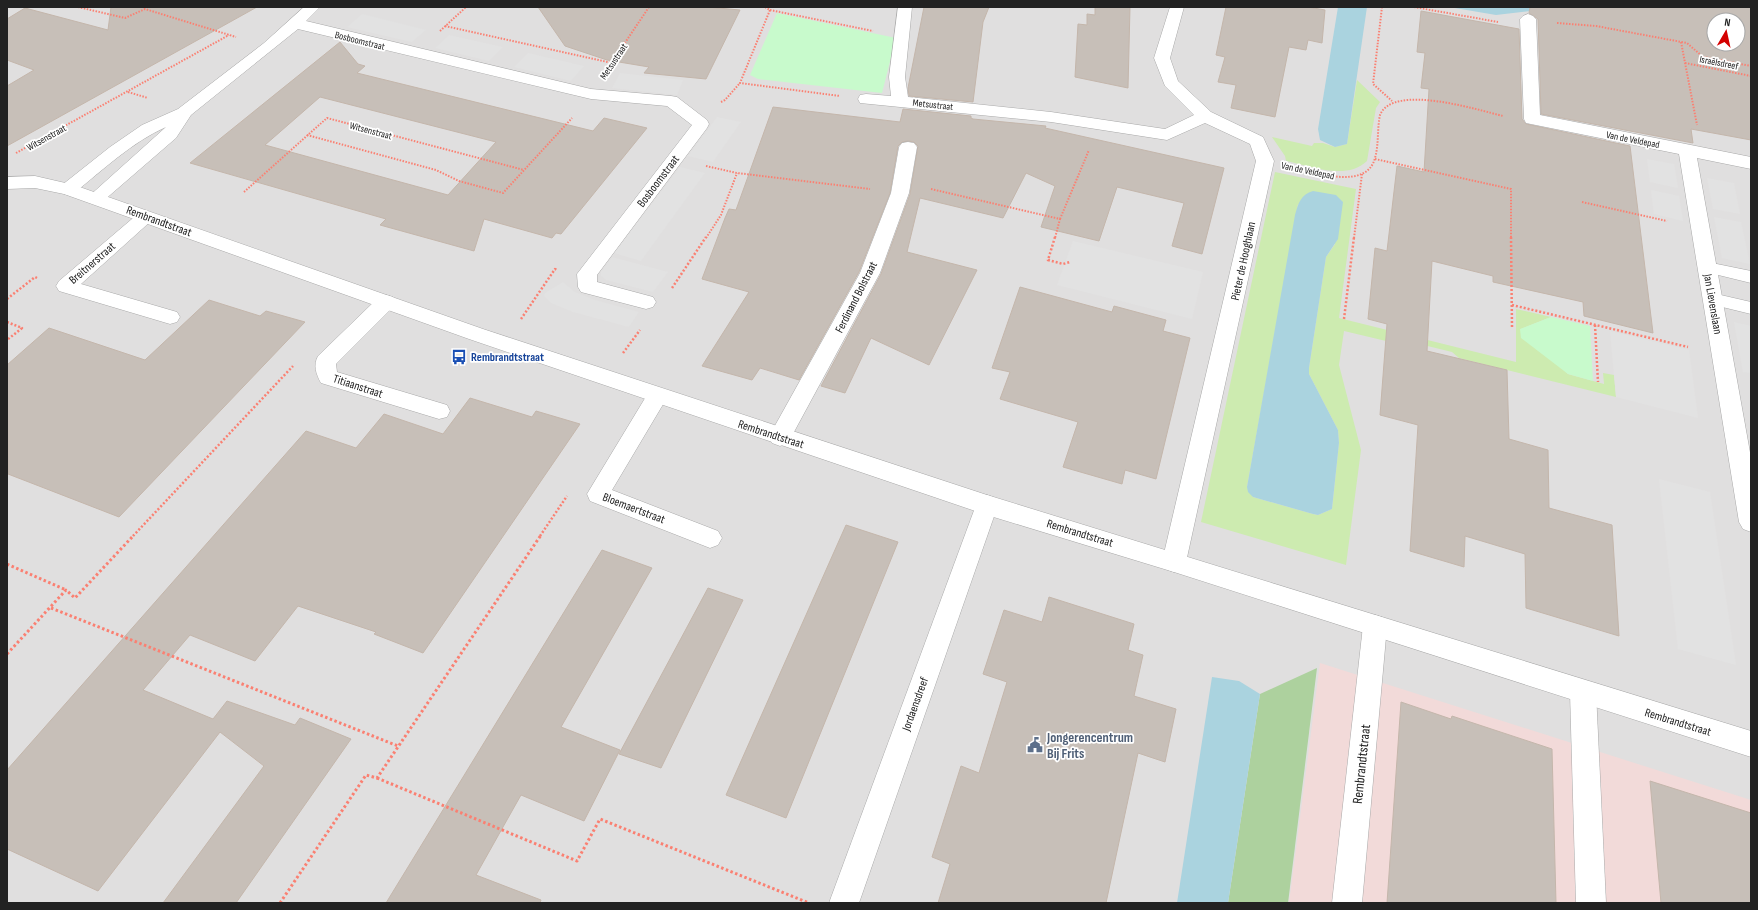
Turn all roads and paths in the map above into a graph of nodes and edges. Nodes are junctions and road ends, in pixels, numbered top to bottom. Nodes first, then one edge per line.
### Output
1 (78, 7) edge
2 (313, 7) edge
3 (649, 7) edge
4 (765, 7) edge
5 (905, 7) edge
6 (1177, 7) edge
7 (1382, 7) edge
8 (1414, 7) edge
9 (770, 10) junction
10 (293, 23) junction
11 (1529, 23) junction
12 (445, 26) dead end
13 (230, 35) junction
14 (903, 37) junction
15 (1681, 42) junction
16 (269, 46) junction
17 (612, 63) junction
18 (1685, 63) junction
19 (1751, 66) edge
20 (1751, 76) edge
21 (591, 94) junction
22 (866, 99) joint
23 (900, 101) junction
24 (1392, 101) junction
25 (184, 113) junction
26 (1205, 116) junction
27 (1532, 119) junction
28 (1100, 124) junction
29 (308, 135) junction
30 (908, 147) dead end
31 (1695, 151) junction
32 (675, 159) junction
33 (1375, 159) junction
34 (1265, 161) junction
35 (9, 162) edge
36 (1751, 163) edge
37 (524, 170) junction
38 (737, 173) junction
39 (1362, 174) junction
40 (7, 182) edge
41 (35, 182) junction
42 (901, 188) junction
43 (68, 189) junction
44 (244, 192) dead end
45 (96, 198) junction
46 (1582, 202) dead end
47 (145, 216) junction
48 (1060, 219) junction
49 (1700, 228) junction
50 (1070, 262) dead end
51 (1707, 267) junction
52 (587, 274) junction
53 (1751, 277) edge
54 (66, 286) junction
55 (669, 293) dead end
56 (7, 299) edge
57 (1712, 299) junction
58 (386, 302) junction
59 (646, 302) dead end
60 (1512, 305) junction
61 (1751, 308) edge
62 (170, 317) dead end
63 (1344, 319) dead end
64 (7, 322) edge
65 (1595, 325) junction
66 (1512, 327) dead end
67 (641, 329) dead end
68 (7, 340) edge
69 (504, 343) junction
70 (1722, 355) junction
71 (325, 362) junction
72 (604, 377) junction
73 (1598, 382) dead end
74 (657, 396) junction
75 (439, 411) dead end
76 (780, 437) junction
77 (598, 494) junction
78 (987, 505) junction
79 (1751, 522) edge
80 (710, 538) dead end
81 (1174, 562) junction
82 (7, 564) edge
83 (66, 590) junction
84 (51, 608) junction
85 (1375, 626) junction
86 (7, 654) edge
87 (1583, 692) junction
88 (1751, 744) edge
89 (398, 746) junction
90 (377, 778) junction
91 (280, 903) edge
92 (809, 903) edge
93 (844, 903) edge
94 (1347, 903) edge
95 (1592, 903) edge

1 - 13 path
2 - 10 street
3 - 17 path, Metsustraat
4 - 9 path
5 - 14 street
6 - 26 street
7 - 24 path
8 - 11 path
9 - 14 path
9 - 22 path
10 - 16 street
10 - 21 street, Bosboomstraat
11 - 15 path
11 - 27 street
12 - 17 path
13 - 16 path
13 - 35 path, Witsenstraat
14 - 23 street
15 - 18 path
15 - 19 path
16 - 25 street
17 - 21 path, Metsustraat
18 - 20 path, Israëlsdreef
18 - 31 path
21 - 32 street, Bosboomstraat
21 - 37 path
22 - 23 street, Metsustraat
23 - 28 street, Metsustraat
24 - 27 path
24 - 33 path
25 - 43 street
25 - 45 street
26 - 28 street, Metsustraat
26 - 34 street
27 - 31 street, Van de Veldepad
28 - 48 path
29 - 37 path, Witsenstraat
29 - 37 path
29 - 44 path, Witsenstraat
30 - 42 street, Ferdinand Bolstraat
31 - 36 street
31 - 49 street, Jan Lievenslaan
32 - 38 path
32 - 52 street, Bosboomstraat
33 - 39 path
33 - 60 path
34 - 39 path, Van de Veldepad
34 - 81 street, Pieter de Hooghlaan
35 - 41 street, Rembrandtstraat
38 - 42 path
38 - 55 path
39 - 63 path
40 - 41 street, Rembrandtstraat
41 - 43 street, Rembrandtstraat
42 - 48 path
42 - 76 street, Ferdinand Bolstraat
43 - 45 street, Rembrandtstraat
45 - 47 street, Rembrandtstraat
46 - 49 path
47 - 54 street, Breitnerstraat
47 - 58 street, Rembrandtstraat
48 - 50 path
49 - 51 street, Jan Lievenslaan
51 - 53 lane
51 - 57 street, Jan Lievenslaan
52 - 59 street
52 - 69 path
54 - 56 path
54 - 62 street, Breitnerstraat
57 - 61 lane
57 - 70 street, Jan Lievenslaan
58 - 69 street, Rembrandtstraat
58 - 71 street, Titiaanstraat
60 - 65 path
60 - 66 path
64 - 68 path
65 - 70 path
65 - 73 path
67 - 72 path
69 - 72 street, Rembrandtstraat
70 - 79 street, Jan Lievenslaan
71 - 75 street, Titiaanstraat
71 - 83 path
72 - 74 street, Rembrandtstraat
74 - 76 street, Rembrandtstraat
74 - 77 street, Bloemaertstraat
76 - 78 street, Rembrandtstraat
77 - 80 street, Bloemaertstraat
77 - 89 path
78 - 81 street, Rembrandtstraat
78 - 93 street, Jordaensdreef
81 - 85 street, Rembrandtstraat
82 - 83 path
83 - 84 path
84 - 86 path
84 - 89 path
85 - 87 street, Rembrandtstraat
85 - 94 street, Rembrandtstraat
87 - 88 street, Rembrandtstraat
87 - 95 street
89 - 90 path
90 - 91 path
90 - 92 path

